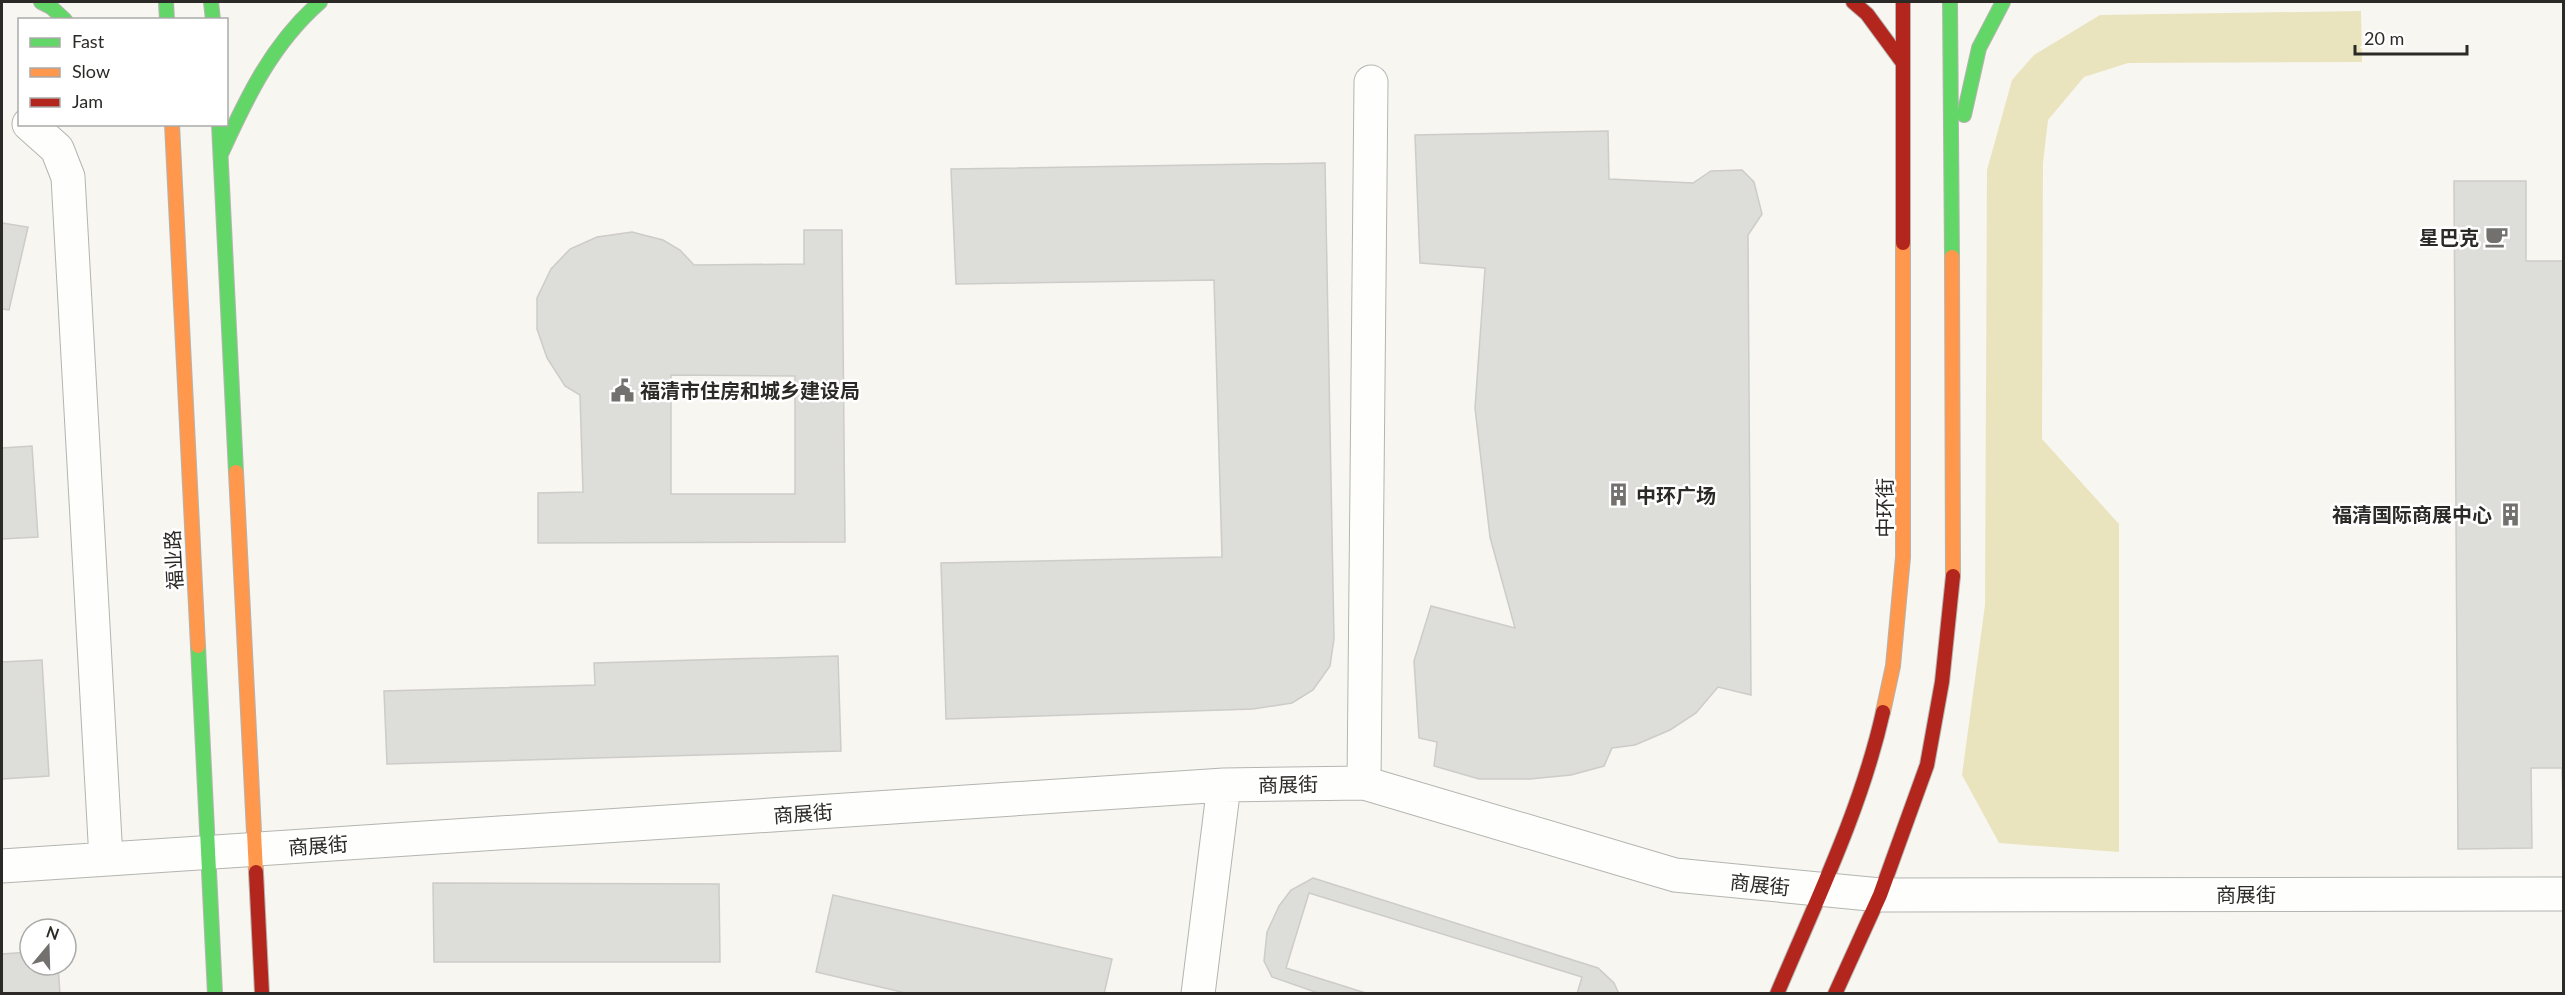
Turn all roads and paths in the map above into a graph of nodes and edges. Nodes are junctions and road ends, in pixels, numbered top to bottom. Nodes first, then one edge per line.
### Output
1 (41, 2) edge
2 (166, 2) edge
3 (212, 2) edge
4 (320, 2) edge
5 (1853, 2) edge
6 (1903, 2) edge
7 (1950, 2) edge
8 (2003, 2) edge
9 (63, 18) edge
10 (166, 18) edge
11 (213, 18) edge
12 (1903, 63) junction
13 (1371, 82) dead end
14 (2, 117) edge
15 (18, 121) edge
16 (31, 126) edge
17 (172, 126) edge
18 (219, 126) edge
19 (158, 134) dead end
20 (221, 154) junction
21 (174, 163) junction
22 (1952, 173) junction
23 (1364, 783) junction
24 (1224, 784) junction
25 (255, 849) junction
26 (207, 852) junction
27 (106, 859) junction
28 (2, 866) edge
29 (1822, 890) junction
30 (2564, 894) edge
31 (1880, 895) junction
32 (215, 993) edge
33 (262, 993) edge
34 (1198, 993) edge
35 (1777, 993) edge
36 (1835, 993) edge

1 - 9 street
2 - 10 street
3 - 11 street
4 - 20 street
5 - 12 street
6 - 12 street, 中环街
7 - 22 street
8 - 22 street
12 - 29 street, 中环街
13 - 23 street
14 - 15 street
16 - 27 street
17 - 21 street, 福业路
18 - 20 street
19 - 21 street
20 - 25 street
21 - 26 street, 福业路
22 - 31 street
23 - 24 street, 商展街
23 - 29 street, 商展街
24 - 25 street, 商展街
24 - 34 street
25 - 26 street, 商展街
25 - 33 street
26 - 27 street, 商展街
26 - 32 street, 福业路
27 - 28 street, 商展街
29 - 31 street, 商展街
29 - 35 street, 中环街
30 - 31 street, 商展街
31 - 36 street

